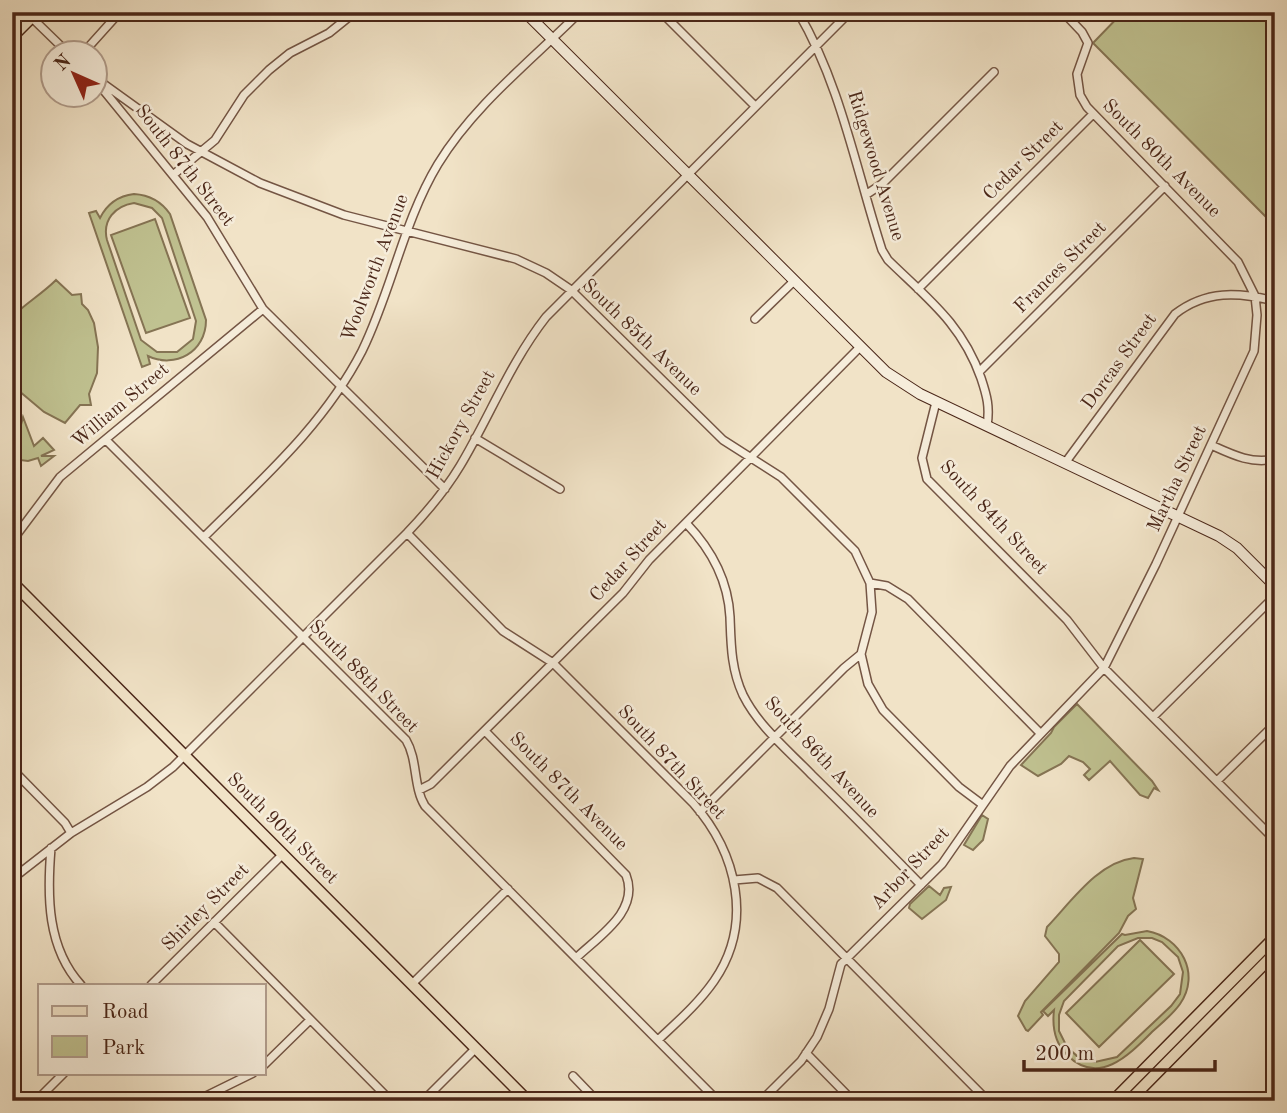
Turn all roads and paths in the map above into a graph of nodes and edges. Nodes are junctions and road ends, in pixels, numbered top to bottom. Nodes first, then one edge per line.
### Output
1 (120, 12) edge
2 (355, 12) edge
3 (525, 12) edge
4 (580, 12) edge
5 (661, 12) edge
6 (797, 12) edge
7 (850, 12) edge
8 (1063, 12) edge
9 (34, 15) edge
10 (12, 37) edge
11 (55, 38) edge
12 (97, 38) edge
13 (552, 40) junction
14 (816, 46) junction
15 (994, 72) dead end
16 (108, 88) edge
17 (108, 95) edge
18 (755, 106) junction
19 (1093, 114) junction
20 (201, 152) junction
21 (686, 175) junction
22 (173, 176) junction
23 (1165, 186) junction
24 (867, 194) junction
25 (406, 231) junction
26 (793, 282) junction
27 (918, 289) junction
28 (571, 290) junction
29 (1255, 296) junction
30 (1275, 301) edge
31 (263, 309) junction
32 (755, 319) dead end
33 (859, 348) junction
34 (979, 372) junction
35 (342, 385) junction
36 (936, 402) junction
37 (987, 426) junction
38 (475, 438) junction
39 (106, 440) junction
40 (1211, 445) junction
41 (750, 458) junction
42 (1275, 459) edge
43 (1065, 463) junction
44 (445, 488) junction
45 (560, 489) dead end
46 (1178, 515) junction
47 (686, 523) junction
48 (407, 533) junction
49 (204, 537) junction
50 (12, 541) edge
51 (12, 582) edge
52 (870, 583) junction
53 (1275, 586) edge
54 (1275, 596) edge
55 (303, 637) junction
56 (861, 654) junction
57 (553, 663) junction
58 (1104, 668) junction
59 (1153, 718) junction
60 (1275, 724) edge
61 (485, 731) junction
62 (1040, 733) junction
63 (774, 737) junction
64 (184, 756) junction
65 (12, 769) edge
66 (1217, 781) junction
67 (419, 790) junction
68 (982, 805) junction
69 (700, 812) junction
70 (71, 833) junction
71 (1275, 839) edge
72 (51, 848) junction
73 (283, 854) junction
74 (12, 879) edge
75 (734, 880) junction
76 (921, 885) junction
77 (508, 889) junction
78 (214, 922) junction
79 (1275, 937) edge
80 (1275, 953) edge
81 (576, 958) junction
82 (846, 959) junction
83 (80, 984) edge
84 (152, 984) edge
85 (412, 984) junction
86 (310, 1020) junction
87 (658, 1040) junction
88 (476, 1048) junction
89 (806, 1053) junction
90 (266, 1063) edge
91 (63, 1074) edge
92 (251, 1074) edge
93 (573, 1076) dead end
94 (36, 1101) edge
95 (196, 1101) edge
96 (391, 1101) edge
97 (423, 1101) edge
98 (528, 1101) edge
99 (598, 1101) edge
100 (608, 1101) edge
101 (718, 1101) edge
102 (761, 1101) edge
103 (853, 1101) edge
104 (988, 1101) edge
105 (1113, 1101) edge
106 (1129, 1101) edge

1 - 12 street
2 - 20 street
3 - 13 main road
4 - 13 street, Woolworth Avenue
5 - 18 street
6 - 14 street, Ridgewood Avenue
7 - 14 street, Hickory Street
8 - 19 street, South 80th Avenue
9 - 10 main road
9 - 11 street
13 - 21 main road
13 - 25 street, Woolworth Avenue
14 - 18 street, Hickory Street
14 - 24 street, Ridgewood Avenue
15 - 24 street
16 - 20 street, South 85th Avenue
17 - 22 street, South 87th Street
18 - 21 street, Hickory Street
19 - 23 street, South 80th Avenue
19 - 27 street, Cedar Street
20 - 22 street
20 - 25 street, South 85th Avenue
21 - 26 main road
21 - 28 street, Hickory Street
22 - 31 street, South 87th Street
23 - 29 street, South 80th Avenue
23 - 34 street, Frances Street
24 - 27 street, Ridgewood Avenue
25 - 28 street, South 85th Avenue
25 - 35 street, Woolworth Avenue
26 - 32 street
26 - 33 main road
27 - 34 street, Ridgewood Avenue
28 - 38 street, Hickory Street
28 - 41 street, South 85th Avenue
29 - 30 street
29 - 40 street, Martha Street
29 - 43 street, Dorcas Street
31 - 35 street, South 87th Street
31 - 39 street, William Street
33 - 36 main road
33 - 41 street, Cedar Street
34 - 37 street, Ridgewood Avenue
35 - 44 street, South 87th Street
35 - 49 street, Woolworth Avenue
36 - 37 main road
36 - 58 street, South 84th Street
37 - 43 main road
38 - 44 street, Hickory Street
38 - 45 street
39 - 49 street, South 88th Street
39 - 50 street, William Street
40 - 42 street
40 - 46 street, Martha Street
41 - 47 street, Cedar Street
41 - 52 street, South 85th Avenue
43 - 46 main road
44 - 48 street, Hickory Street
46 - 53 main road
46 - 58 street, Martha Street
47 - 57 street, Cedar Street
47 - 63 street, South 86th Avenue
48 - 55 street, Hickory Street
48 - 57 street, South 87th Street
49 - 55 street, South 88th Street
51 - 64 main road, South 90th Street
52 - 56 street
52 - 62 street
54 - 59 street
55 - 64 street, Hickory Street
55 - 67 street, South 88th Street
56 - 63 street
56 - 68 street
57 - 61 street, Cedar Street
57 - 69 street, South 87th Street
58 - 59 street, South 84th Street
58 - 62 street, Arbor Street
59 - 66 street, South 84th Street
60 - 66 street
61 - 67 street, Cedar Street
61 - 81 street, South 87th Avenue
62 - 68 street, Arbor Street
63 - 69 street
63 - 76 street, South 86th Avenue
64 - 70 street, Hickory Street
64 - 73 main road, South 90th Street
65 - 70 street
66 - 71 street, South 84th Street
67 - 77 street, South 88th Street
68 - 76 street, Arbor Street
69 - 75 street, South 87th Street
70 - 72 street, Hickory Street
72 - 74 street, Hickory Street
72 - 83 street
73 - 78 street, Shirley Street
73 - 85 main road, South 90th Street
75 - 82 street
75 - 87 street, South 87th Street
76 - 82 street, Arbor Street
77 - 81 street, South 88th Street
77 - 85 street
78 - 84 street, Shirley Street
78 - 86 street
79 - 105 main road
80 - 106 main road
81 - 87 street, South 88th Street
82 - 89 street, Arbor Street
82 - 104 street
85 - 88 main road, South 90th Street
86 - 90 street
86 - 96 street
87 - 101 street, South 88th Street
88 - 97 street
88 - 98 main road, South 90th Street
89 - 102 street, Arbor Street
89 - 103 street
91 - 94 street
92 - 95 street
93 - 99 street
99 - 100 street

